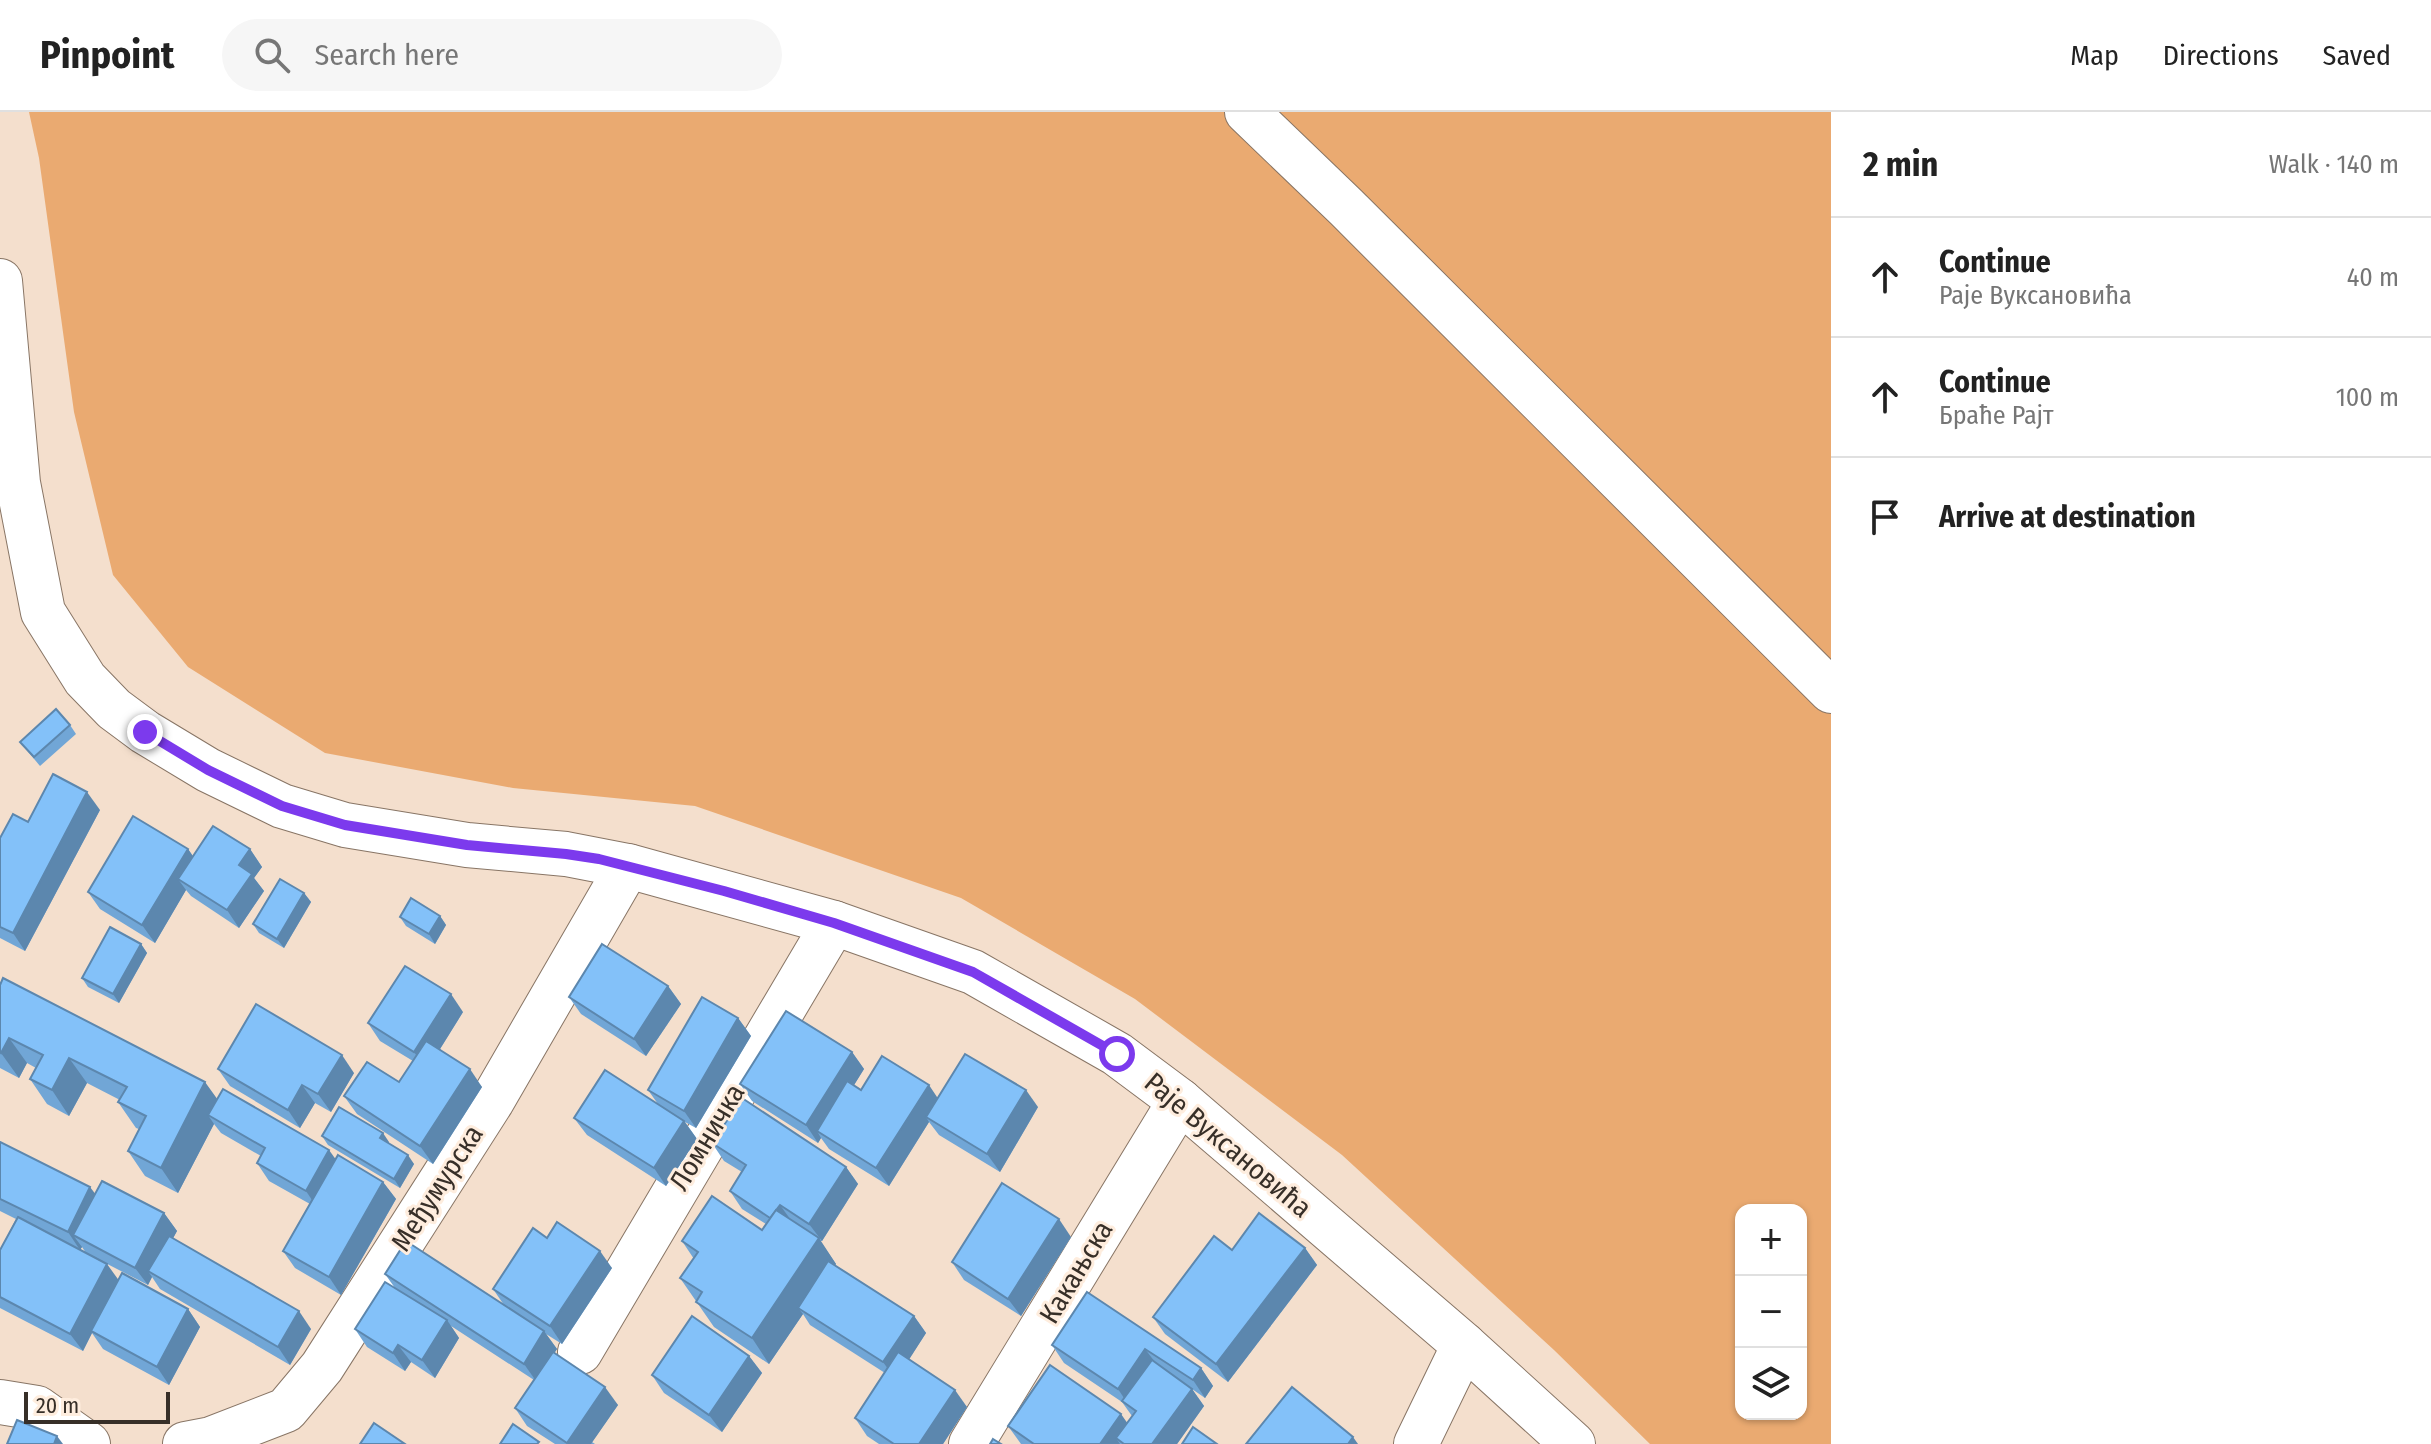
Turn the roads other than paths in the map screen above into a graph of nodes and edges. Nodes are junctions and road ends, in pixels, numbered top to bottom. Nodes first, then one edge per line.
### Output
1 (1247, 112) edge
2 (0, 281) edge
3 (1831, 691) edge
4 (628, 866) junction
5 (834, 923) junction
6 (1180, 1101) junction
7 (1464, 1345) junction
8 (580, 1352) dead end
9 (0, 1402) edge
10 (88, 1444) edge
11 (185, 1444) edge
12 (971, 1444) edge
13 (1416, 1444) edge
14 (1573, 1444) edge

1 - 3 street
2 - 4 street, Раје Вуксановића
4 - 5 street, Раје Вуксановића
4 - 11 street, Међумурска
5 - 6 street, Раје Вуксановића
5 - 8 street, Ломничка
6 - 7 street, Раје Вуксановића
6 - 12 street, Какањска
7 - 13 street
7 - 14 street, Раје Вуксановића
9 - 10 street

